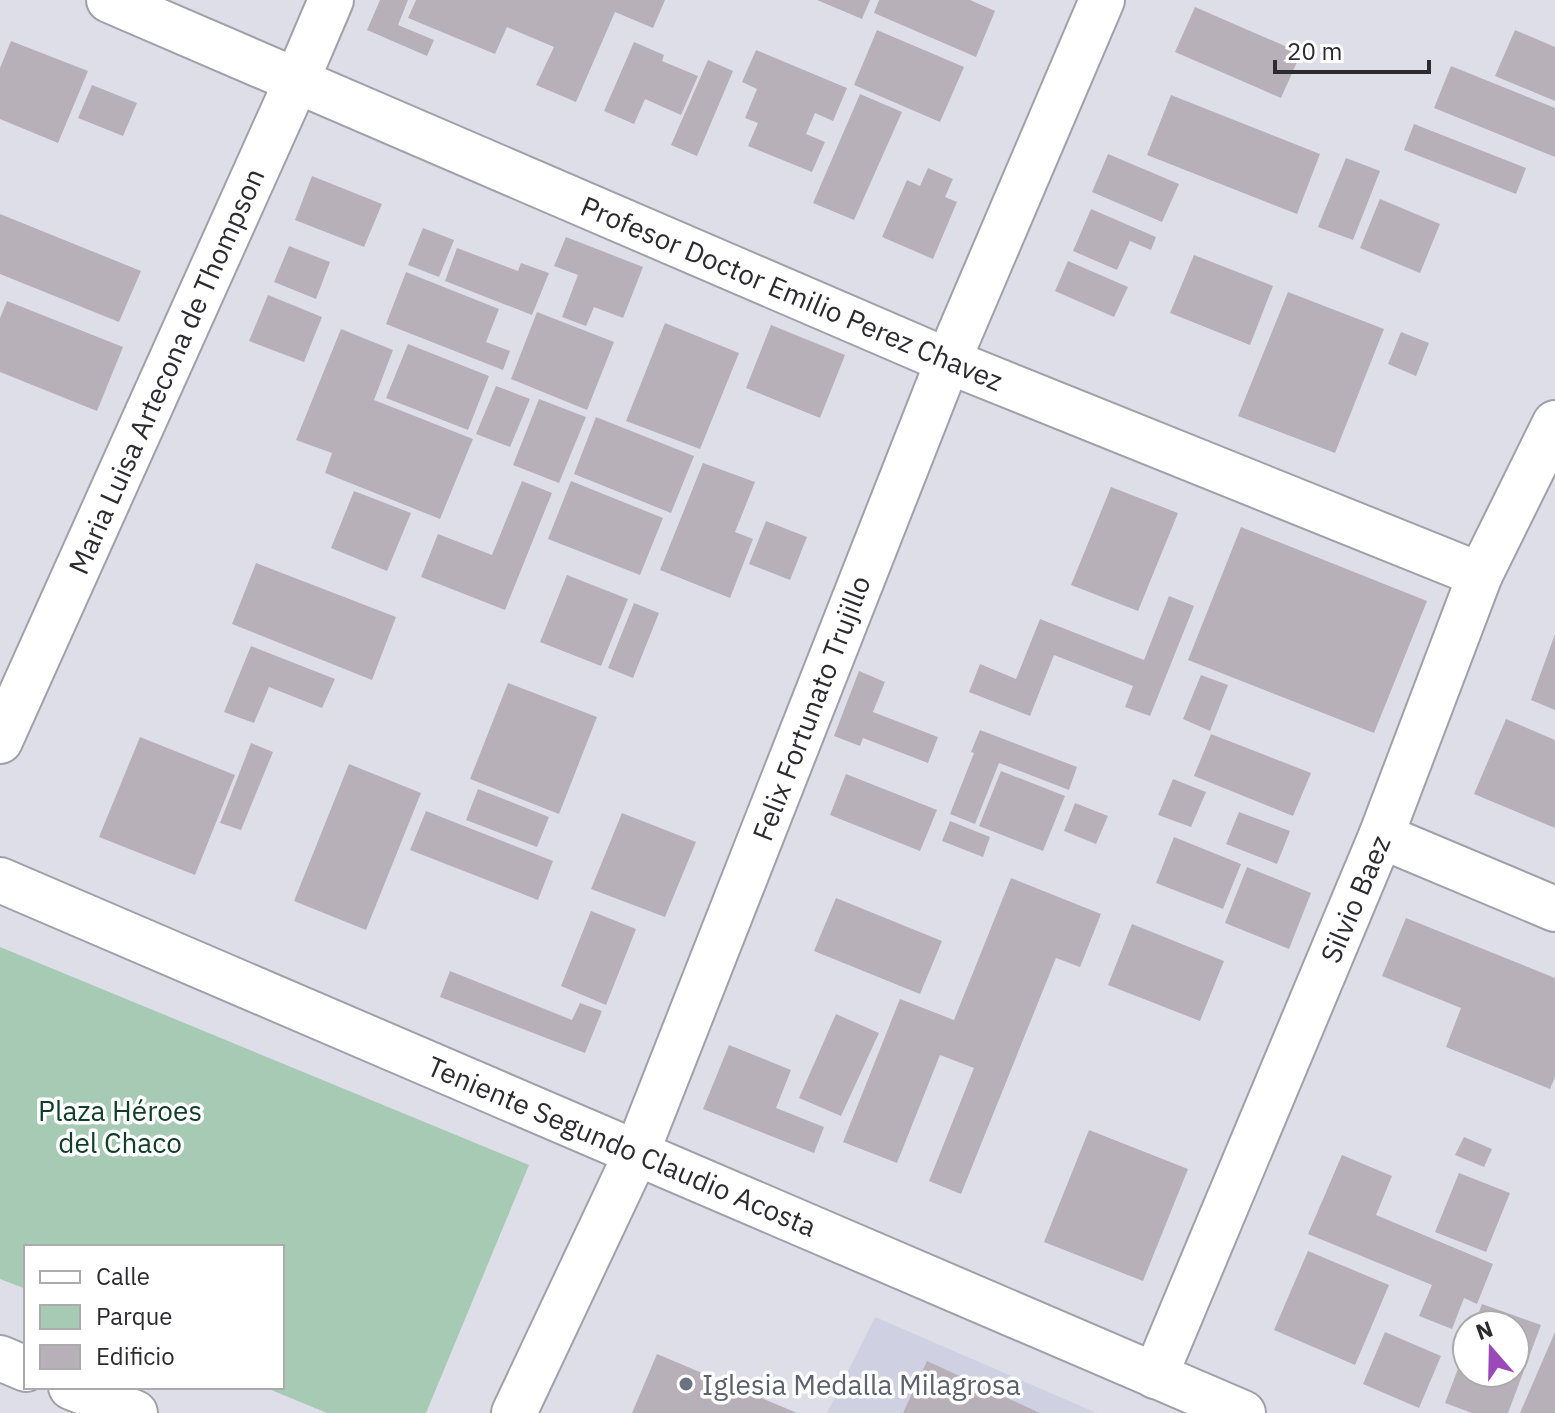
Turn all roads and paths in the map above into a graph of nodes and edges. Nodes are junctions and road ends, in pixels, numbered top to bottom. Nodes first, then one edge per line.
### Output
1 (109, 0) edge
2 (331, 0) edge
3 (1102, 0) edge
4 (297, 80) junction
5 (948, 361) junction
6 (1555, 423) edge
7 (1480, 575) junction
8 (0, 741) edge
9 (1381, 836) junction
10 (0, 880) edge
11 (1555, 909) edge
12 (637, 1152) junction
13 (0, 1358) edge
14 (24, 1368) edge
15 (1155, 1376) junction
16 (76, 1389) edge
17 (135, 1413) edge
18 (514, 1413) edge
19 (1243, 1413) edge

1 - 4 street, Profesor Doctor Emilio Perez Chavez
2 - 4 street, Maria Luisa Artecona de Thompson
3 - 5 street, Felix Fortunato Trujillo
4 - 5 street, Profesor Doctor Emilio Perez Chavez
4 - 8 street, Maria Luisa Artecona de Thompson
5 - 7 street, Profesor Doctor Emilio Perez Chavez
5 - 12 street, Felix Fortunato Trujillo
6 - 7 street, Silvio Baez
7 - 9 street, Silvio Baez
9 - 11 street
9 - 15 street, Silvio Baez
10 - 12 street, Teniente Segundo Claudio Acosta
12 - 15 street, Teniente Segundo Claudio Acosta
12 - 18 street, Felix Fortunato Trujillo
13 - 14 street
15 - 19 street, Teniente Segundo Claudio Acosta
16 - 17 street

